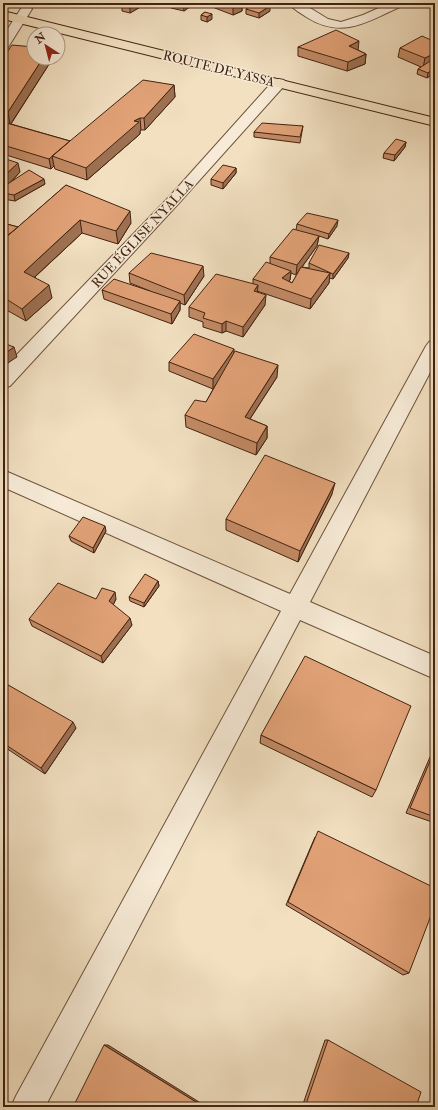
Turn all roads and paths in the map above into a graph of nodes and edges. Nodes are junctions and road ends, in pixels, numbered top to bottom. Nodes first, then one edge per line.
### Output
1 (3, 3) edge
2 (294, 3) edge
3 (400, 3) edge
4 (23, 14) junction
5 (3, 15) edge
6 (103, 27) dead end
7 (3, 46) edge
8 (279, 83) junction
9 (435, 122) edge
10 (435, 346) edge
11 (3, 381) edge
12 (3, 478) edge
13 (296, 606) junction
14 (435, 668) edge
15 (27, 1107) edge

1 - 4 main road, ROUTE DE YASSA
2 - 3 street
4 - 5 main road, ROUTE DE YASSA
4 - 6 main road, ROUTE DE YASSA
4 - 7 street
4 - 8 main road, ROUTE DE YASSA
8 - 9 main road, ROUTE DE YASSA
8 - 11 street, RUE ÉGLISE NYALLA
10 - 13 street
12 - 13 street
13 - 14 street
13 - 15 street

